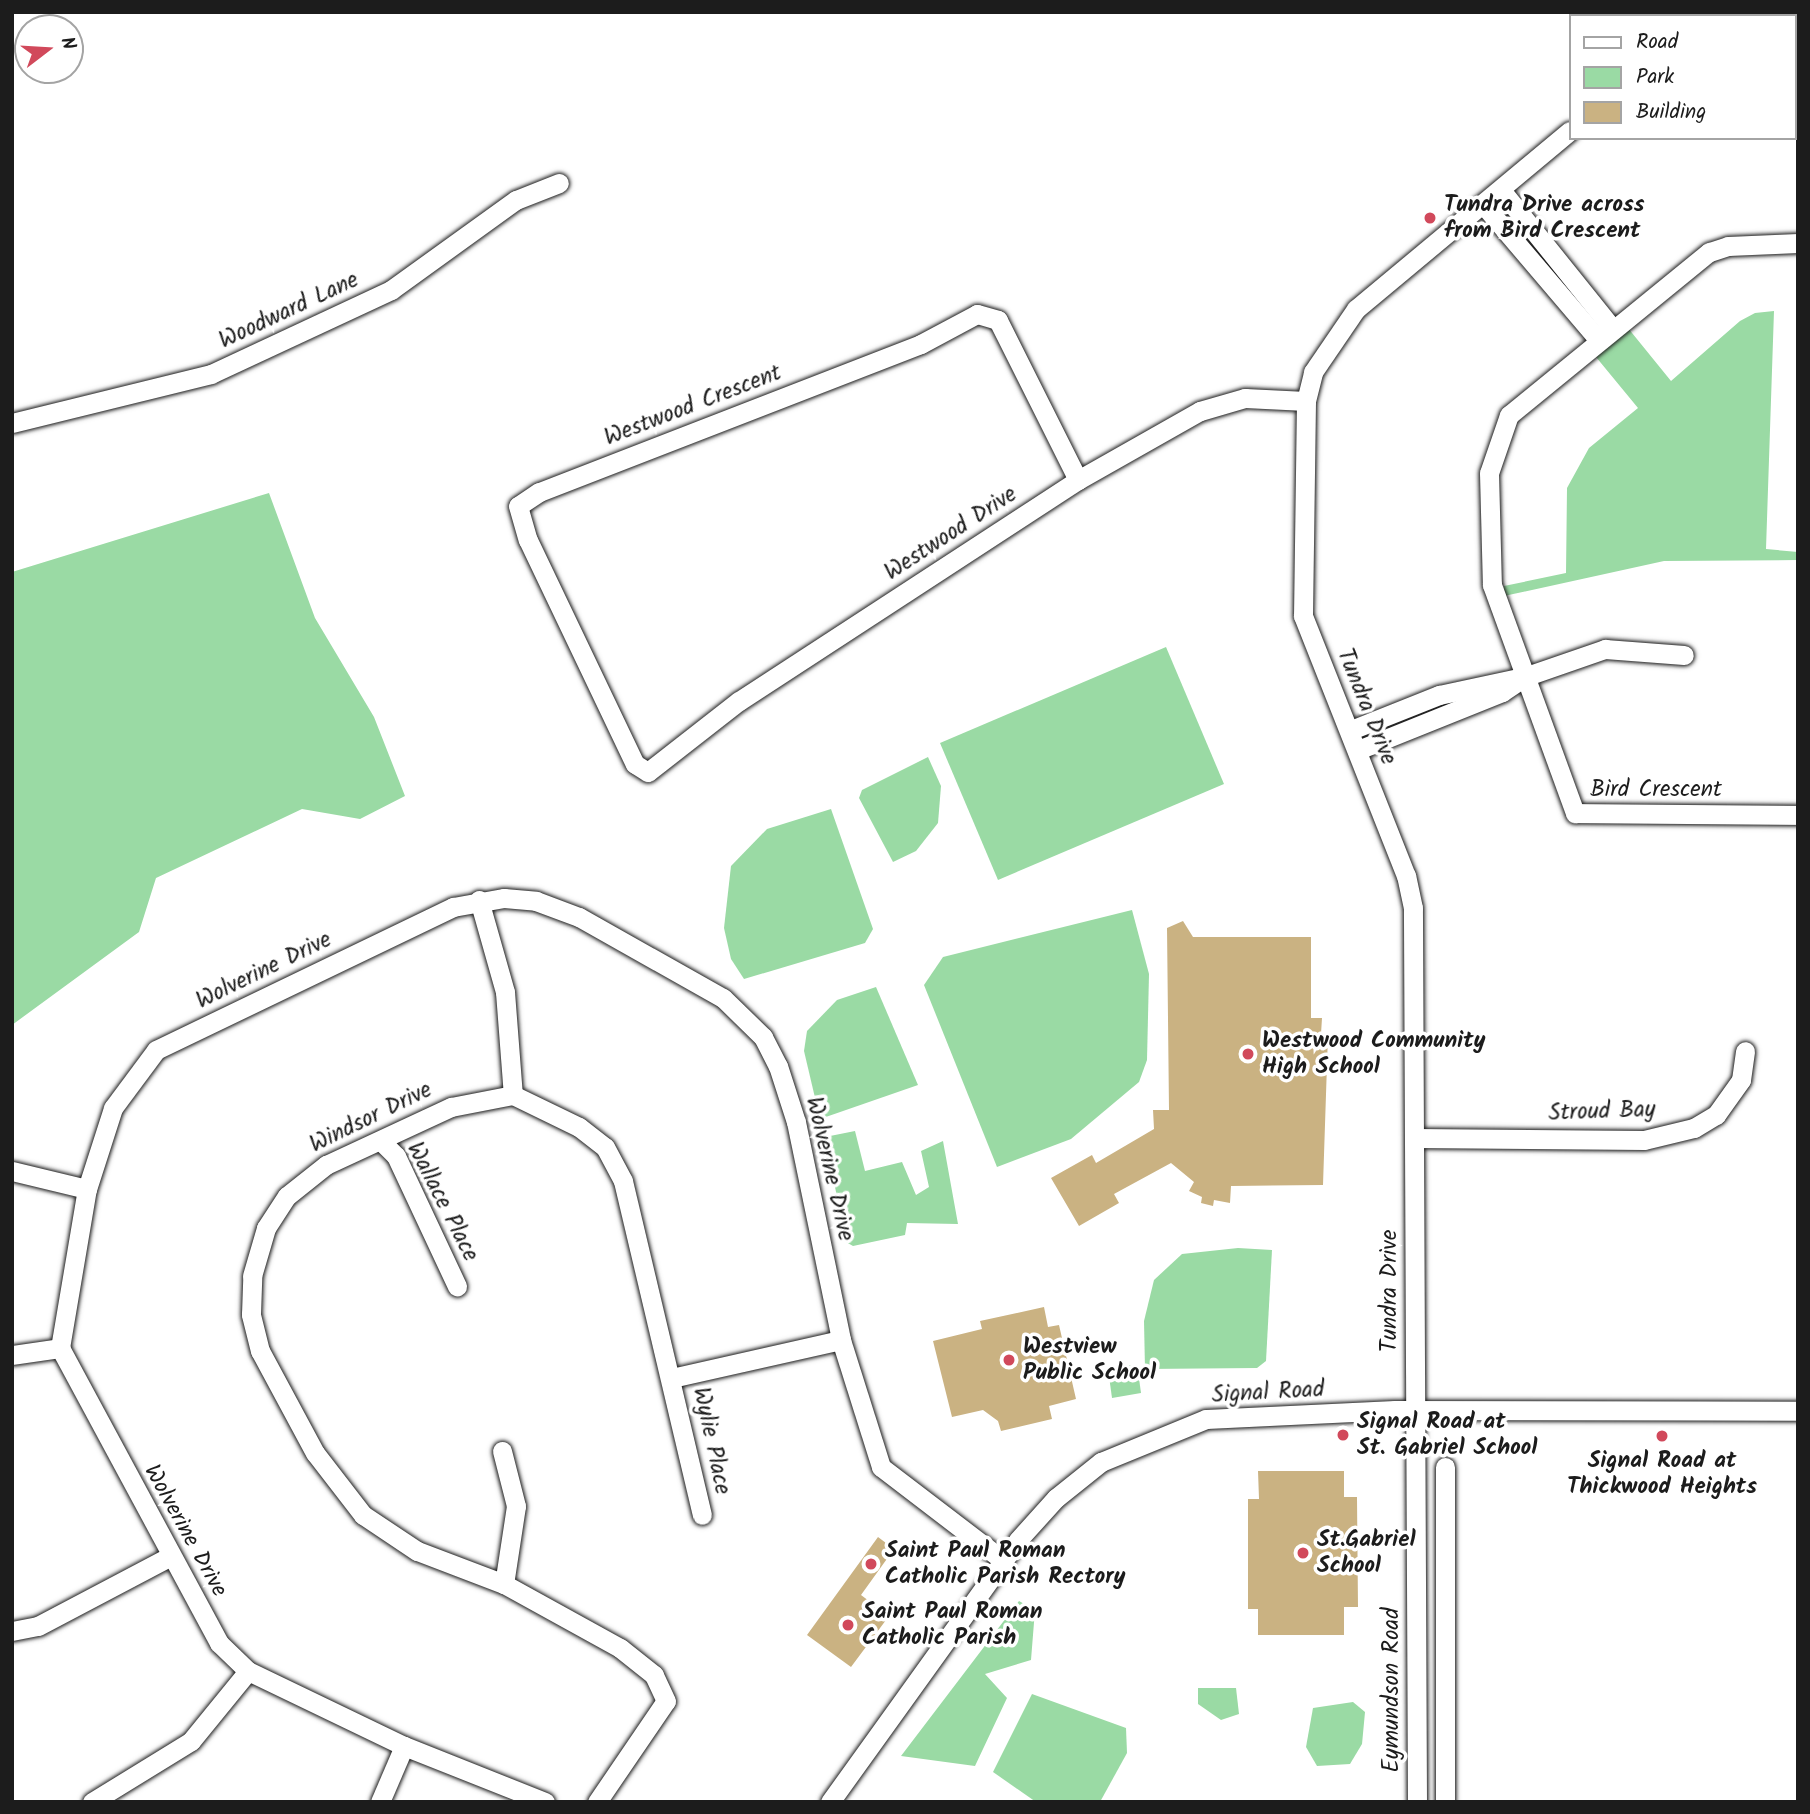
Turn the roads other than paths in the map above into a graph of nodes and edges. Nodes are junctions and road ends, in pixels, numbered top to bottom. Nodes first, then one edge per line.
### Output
1 (1568, 133) edge
2 (559, 183) dead end
3 (1501, 190) junction
4 (1483, 204) junction
5 (1798, 243) edge
6 (1559, 260) junction
7 (1542, 273) junction
8 (1605, 333) junction
9 (1306, 401) junction
10 (12, 423) edge
11 (1078, 480) junction
12 (1684, 654) dead end
13 (1524, 677) junction
14 (1439, 695) junction
15 (1447, 714) junction
16 (1351, 730) junction
17 (1358, 750) junction
18 (648, 772) joint
19 (1798, 815) edge
20 (479, 901) junction
21 (1745, 1051) dead end
22 (513, 1095) junction
23 (1414, 1138) junction
24 (380, 1141) junction
25 (12, 1171) edge
26 (87, 1189) junction
27 (457, 1286) dead end
28 (841, 1340) junction
29 (60, 1349) junction
30 (12, 1355) edge
31 (672, 1378) junction
32 (1415, 1410) junction
33 (1798, 1411) edge
34 (502, 1451) dead end
35 (1445, 1467) dead end
36 (702, 1515) dead end
37 (169, 1557) junction
38 (1416, 1559) junction
39 (1445, 1559) junction
40 (1004, 1561) junction
41 (504, 1584) junction
42 (12, 1631) edge
43 (248, 1671) junction
44 (404, 1746) junction
45 (92, 1802) edge
46 (380, 1802) edge
47 (545, 1802) edge
48 (597, 1802) edge
49 (830, 1802) edge
50 (1417, 1802) edge
51 (1445, 1802) edge

1 - 3 street, Tundra Drive
2 - 10 street, Woodward Lane
3 - 4 street, Tundra Drive
3 - 6 street
4 - 7 street
4 - 9 street, Tundra Drive
5 - 8 street, Bird Crescent
6 - 7 street
6 - 8 street
7 - 8 street
8 - 13 street, Bird Crescent
9 - 11 street, Westwood Drive
9 - 16 street, Tundra Drive
11 - 18 street, Westwood Drive
11 - 18 street, Westwood Crescent
12 - 13 street
13 - 14 street
13 - 15 street
13 - 19 street, Bird Crescent
14 - 15 street
14 - 16 street
15 - 17 street
16 - 17 street, Tundra Drive
17 - 23 street, Tundra Drive
20 - 22 street
20 - 26 street, Wolverine Drive
20 - 28 street, Wolverine Drive
21 - 23 street, Stroud Bay
22 - 24 street, Windsor Drive
22 - 31 street
23 - 32 street, Tundra Drive
24 - 27 street, Wallace Place
24 - 41 street, Windsor Drive
25 - 26 street
26 - 29 street, Wolverine Drive
28 - 31 street
28 - 40 street, Wolverine Drive
29 - 30 street
29 - 37 street, Wolverine Drive
31 - 36 street, Wylie Place
32 - 33 street, Signal Road
32 - 38 street, Eymundson Road
32 - 40 street, Signal Road
34 - 41 street
35 - 39 street
37 - 42 street
37 - 43 street, Wolverine Drive
38 - 39 street
38 - 50 street, Eymundson Road
39 - 51 street
40 - 49 street, Signal Road
41 - 48 street, Windsor Drive
43 - 44 street, Wolverine Drive
43 - 45 street
44 - 46 street
44 - 47 street, Wolverine Drive

